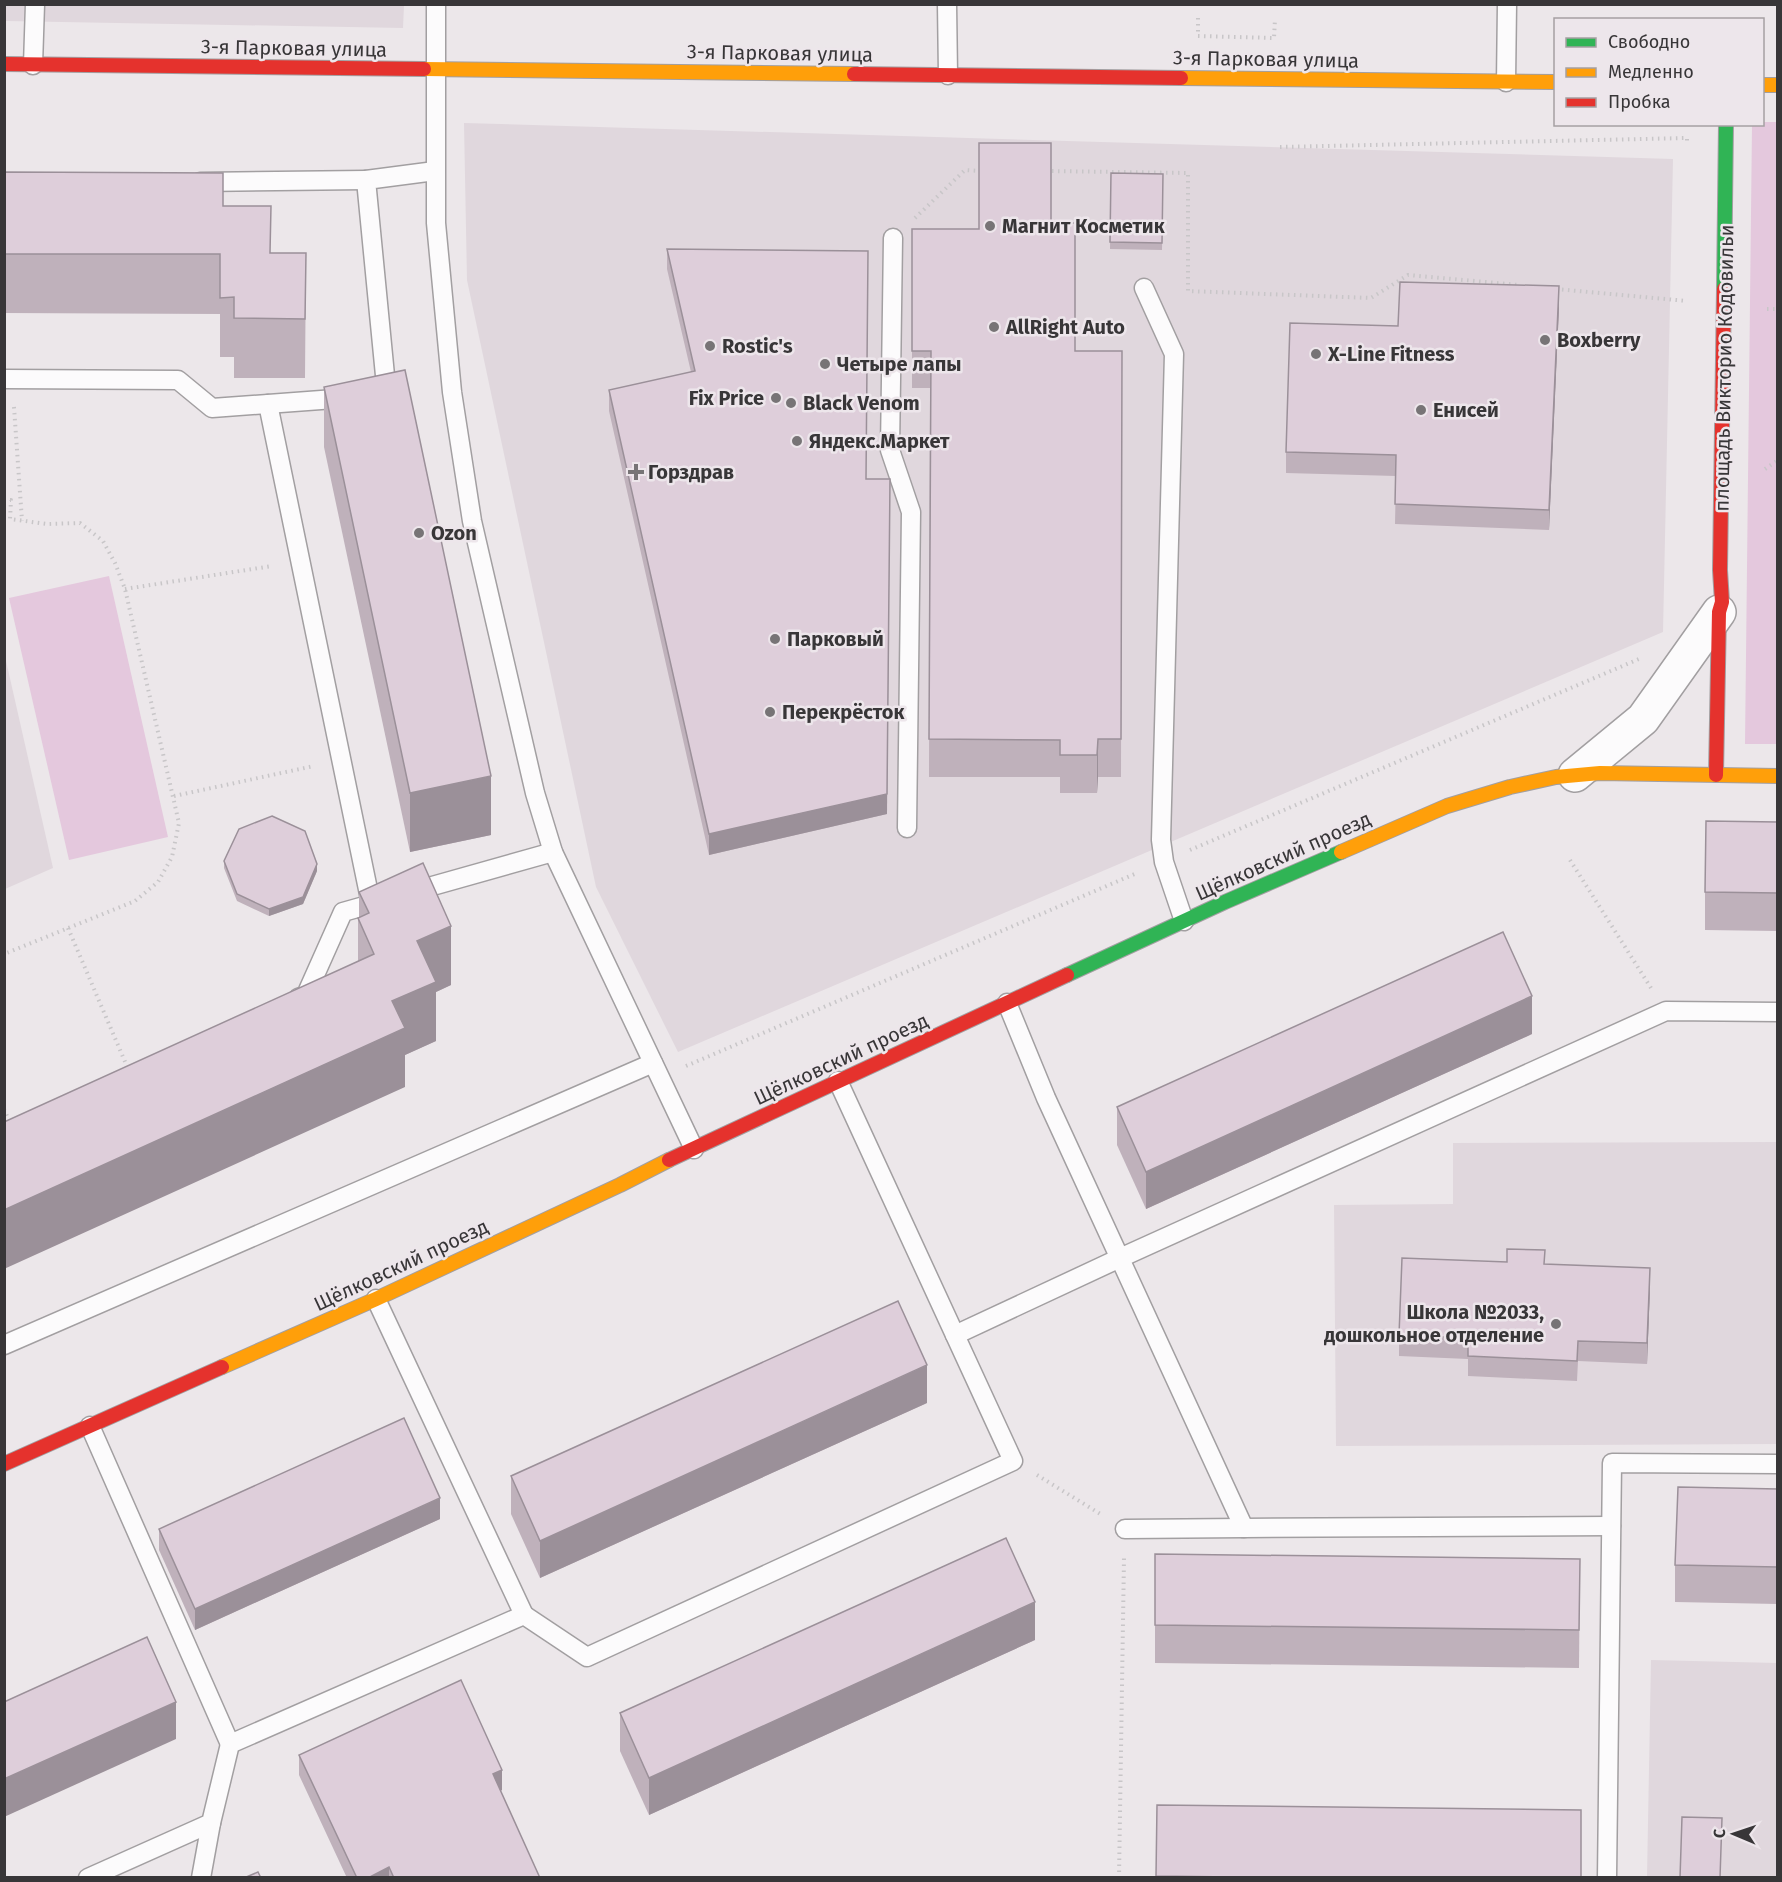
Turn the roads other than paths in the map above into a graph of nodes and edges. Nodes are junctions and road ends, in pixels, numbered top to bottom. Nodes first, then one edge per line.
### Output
1 (35, 4) edge
2 (436, 4) edge
3 (947, 4) edge
4 (1508, 4) edge
5 (4, 64) edge
6 (33, 65) junction
7 (436, 69) junction
8 (948, 75) junction
9 (1506, 82) junction
10 (1554, 82) edge
11 (1726, 126) edge
12 (435, 171) junction
13 (366, 180) junction
14 (180, 183) edge
15 (893, 238) road end
16 (1144, 288) dead end
17 (8, 379) edge
18 (268, 404) junction
19 (1719, 612) junction
20 (1575, 775) junction
21 (1716, 775) junction
22 (1778, 776) edge
23 (907, 828) dead end
24 (553, 852) junction
25 (371, 904) junction
26 (1184, 921) junction
27 (1007, 1003) junction
28 (286, 1004) edge
29 (1778, 1012) edge
30 (657, 1070) junction
31 (838, 1081) junction
32 (694, 1149) junction
33 (1120, 1258) junction
34 (376, 1299) junction
35 (955, 1335) junction
36 (4, 1346) edge
37 (90, 1426) junction
38 (4, 1464) edge
39 (1778, 1464) edge
40 (1611, 1526) junction
41 (1244, 1528) junction
42 (1125, 1529) road end
43 (524, 1615) junction
44 (230, 1744) junction
45 (211, 1823) junction
46 (88, 1878) edge
47 (201, 1878) edge
48 (1607, 1878) edge

1 - 6 lane
2 - 7 lane
3 - 8 lane
4 - 9 lane
5 - 6 street, 3-я Парковая улица
6 - 7 street, 3-я Парковая улица
7 - 8 street, 3-я Парковая улица
7 - 12 lane
8 - 9 street, 3-я Парковая улица
9 - 10 street, 3-я Парковая улица
11 - 19 street, площадь Викторио Кодовильи
12 - 13 lane
12 - 24 lane
13 - 14 lane
13 - 18 lane
15 - 23 lane
16 - 26 lane
17 - 18 lane
18 - 25 lane
19 - 20 street
19 - 21 street, площадь Викторио Кодовильи
20 - 21 street, Щёлковский проезд
20 - 26 street, Щёлковский проезд
21 - 22 street
24 - 25 lane
24 - 30 lane
25 - 28 lane
26 - 27 street, Щёлковский проезд
27 - 31 street, Щёлковский проезд
27 - 33 lane
29 - 33 lane
30 - 32 lane
30 - 36 lane
31 - 32 street, Щёлковский проезд
31 - 35 lane
32 - 34 street, Щёлковский проезд
33 - 35 lane
33 - 41 lane
34 - 37 street, Щёлковский проезд
34 - 43 lane
35 - 43 lane
37 - 38 street, Щёлковский проезд
37 - 44 lane
39 - 40 lane
40 - 41 lane
40 - 48 lane
41 - 42 lane
43 - 44 lane
44 - 45 lane
45 - 46 lane
45 - 47 lane

